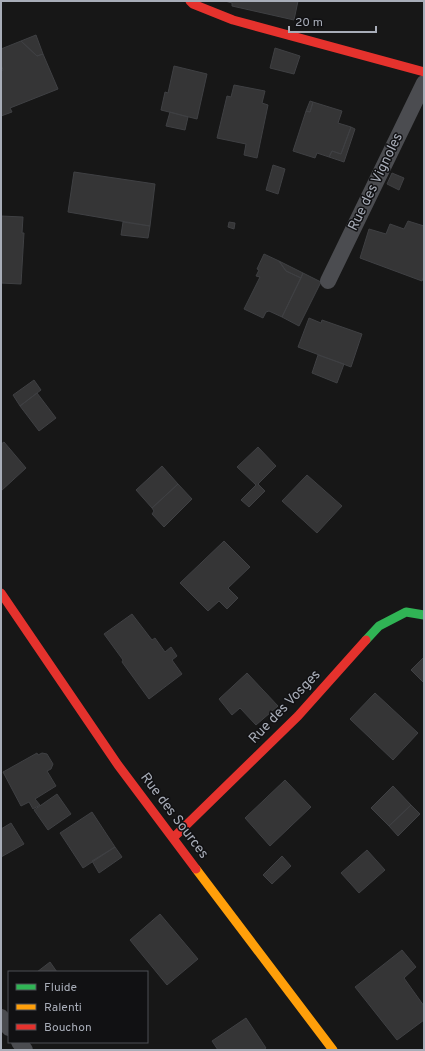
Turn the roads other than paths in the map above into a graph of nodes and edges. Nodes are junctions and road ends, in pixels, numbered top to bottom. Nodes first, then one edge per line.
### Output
1 (190, 1) edge
2 (424, 72) edge
3 (424, 83) edge
4 (328, 281) dead end
5 (1, 593) edge
6 (424, 615) edge
7 (173, 838) junction
8 (1, 1017) edge
9 (8, 1027) edge
10 (333, 1050) edge

1 - 2 street
3 - 4 lane, Rue des Vignoles
5 - 7 street, Rue des Sources
6 - 7 street, Rue des Vosges
7 - 10 street, Rue des Sources
8 - 9 lane

